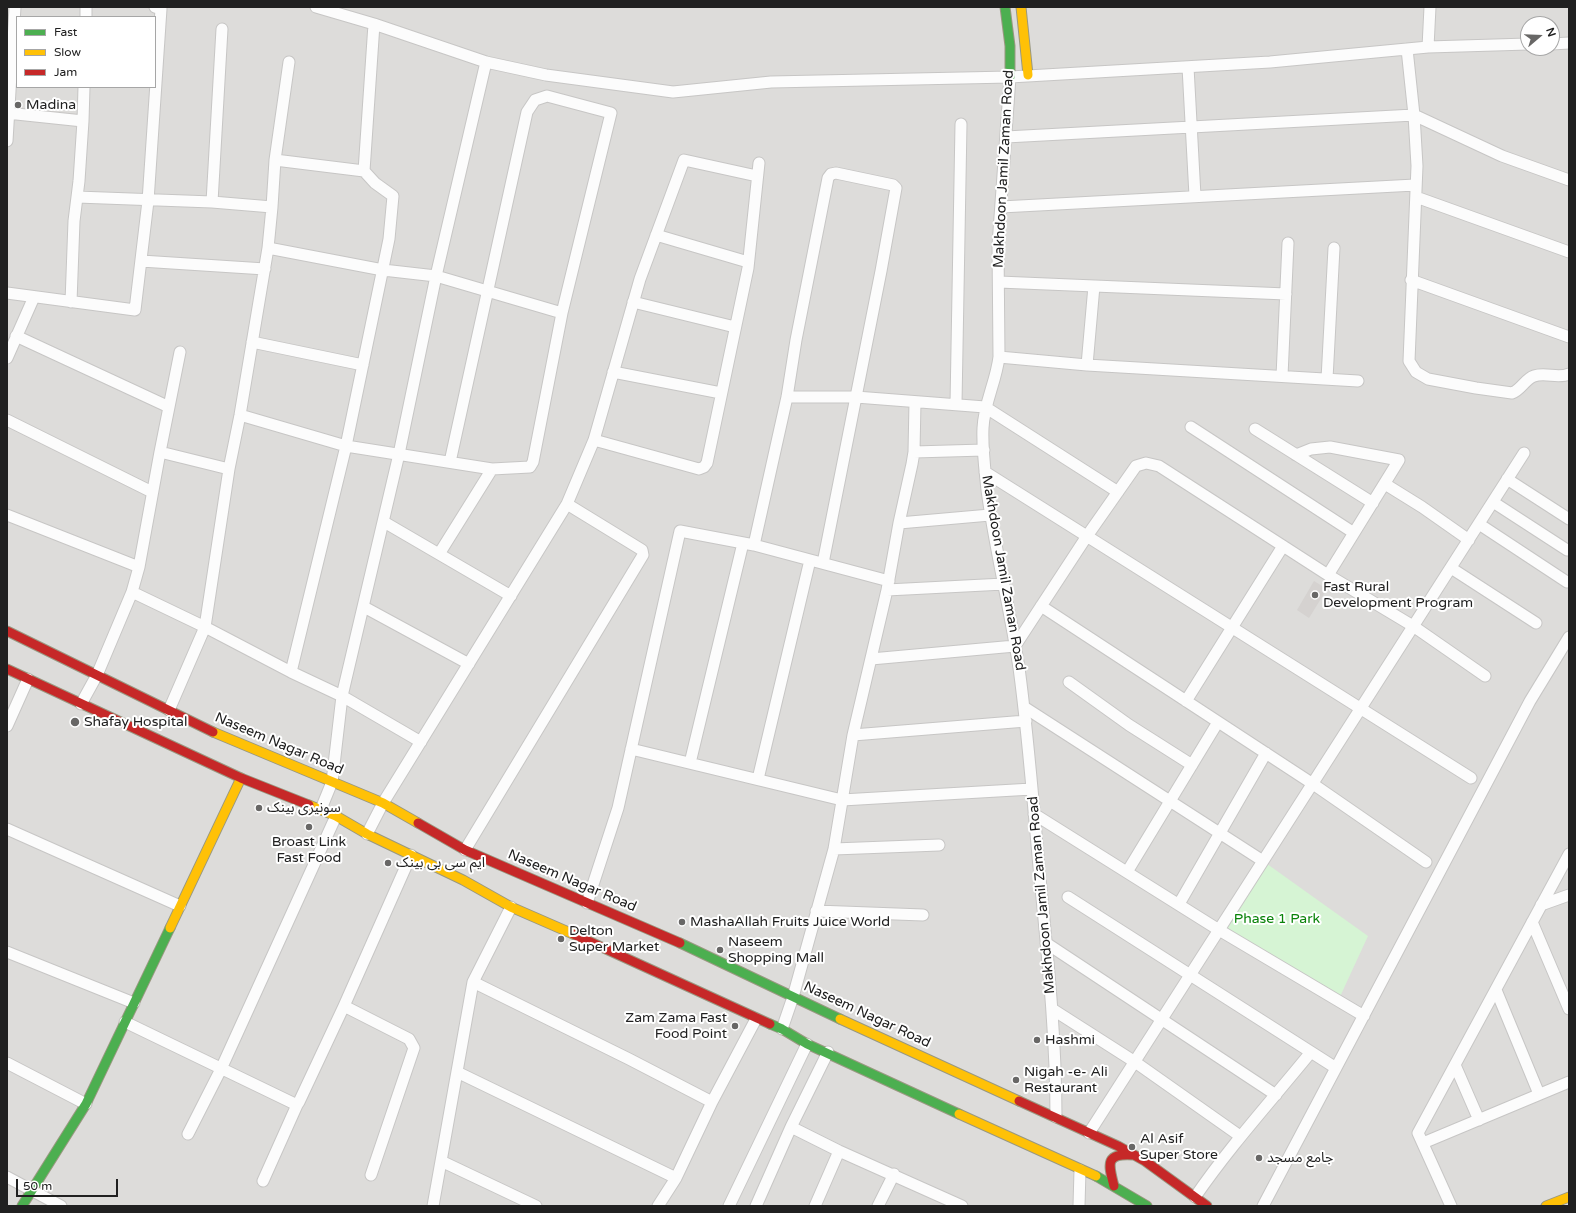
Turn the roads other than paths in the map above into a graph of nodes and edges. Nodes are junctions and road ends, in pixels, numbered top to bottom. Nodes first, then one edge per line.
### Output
1 (14, 7) edge
2 (155, 7) edge
3 (316, 7) edge
4 (1005, 7) edge
5 (1021, 7) edge
6 (1430, 7) edge
7 (10, 22) edge
8 (374, 24) junction
9 (222, 29) dead end
10 (1520, 44) edge
11 (1428, 47) junction
12 (1407, 49) junction
13 (289, 62) dead end
14 (486, 62) junction
15 (1188, 68) junction
16 (1028, 75) junction
17 (1010, 76) junction
18 (156, 82) edge
19 (84, 88) edge
20 (156, 88) edge
21 (8, 113) edge
22 (1414, 115) junction
23 (83, 121) junction
24 (961, 124) dead end
25 (1191, 127) junction
26 (1006, 137) junction
27 (7, 141) edge
28 (275, 160) junction
29 (759, 164) dead end
30 (364, 171) junction
31 (757, 176) junction
32 (1569, 180) edge
33 (1415, 185) junction
34 (1195, 196) junction
35 (77, 197) junction
36 (1416, 197) junction
37 (148, 200) junction
38 (212, 202) junction
39 (272, 207) junction
40 (1001, 207) junction
41 (656, 235) junction
42 (1288, 243) dead end
43 (268, 248) junction
44 (1334, 248) dead end
45 (1569, 252) edge
46 (141, 261) junction
47 (748, 262) junction
48 (264, 268) junction
49 (383, 270) junction
50 (436, 276) junction
51 (1411, 280) junction
52 (999, 282) junction
53 (1094, 286) junction
54 (488, 292) junction
55 (7, 293) edge
56 (1286, 294) junction
57 (34, 297) junction
58 (71, 302) junction
59 (633, 302) junction
60 (562, 313) junction
61 (735, 327) junction
62 (16, 336) junction
63 (1569, 337) edge
64 (252, 342) junction
65 (180, 352) dead end
66 (999, 357) junction
67 (7, 358) edge
68 (363, 365) junction
69 (1087, 365) junction
70 (613, 372) junction
71 (1569, 374) edge
72 (1282, 376) junction
73 (1327, 379) junction
74 (1358, 381) dead end
75 (722, 393) junction
76 (786, 397) junction
77 (856, 397) junction
78 (915, 402) junction
79 (956, 404) junction
80 (168, 407) junction
81 (986, 407) junction
82 (240, 416) junction
83 (7, 420) edge
84 (1191, 427) dead end
85 (1255, 429) dead end
86 (594, 440) junction
87 (346, 446) junction
88 (984, 450) junction
89 (160, 452) junction
90 (914, 452) junction
91 (1524, 453) dead end
92 (399, 454) junction
93 (1296, 455) junction
94 (450, 462) junction
95 (228, 469) junction
96 (492, 469) junction
97 (985, 472) junction
98 (1507, 479) junction
99 (1385, 484) junction
100 (152, 492) junction
101 (1118, 492) junction
102 (1493, 502) junction
103 (1373, 503) junction
104 (567, 504) junction
105 (7, 515) edge
106 (990, 515) junction
107 (1569, 519) edge
108 (384, 522) junction
109 (899, 523) junction
110 (1479, 524) junction
111 (1354, 533) junction
112 (1087, 536) junction
113 (1469, 540) junction
114 (748, 544) junction
115 (1283, 546) junction
116 (1567, 550) dead end
117 (439, 554) junction
118 (810, 560) junction
119 (823, 563) junction
120 (139, 567) junction
121 (1451, 568) junction
122 (1328, 575) junction
123 (1567, 582) dead end
124 (1004, 584) junction
125 (888, 585) junction
126 (132, 592) junction
127 (511, 596) junction
128 (1041, 606) junction
129 (364, 607) junction
130 (1536, 622) dead end
131 (1414, 626) junction
132 (205, 627) junction
133 (1231, 627) junction
134 (7, 632) edge
135 (1569, 637) edge
136 (1015, 646) junction
137 (871, 659) junction
138 (469, 664) junction
139 (7, 669) edge
140 (291, 672) junction
141 (97, 675) junction
142 (1485, 676) dead end
143 (28, 679) junction
144 (1069, 682) dead end
145 (342, 696) junction
146 (1186, 701) junction
147 (81, 704) junction
148 (1024, 707) junction
149 (1361, 708) junction
150 (169, 710) junction
151 (1026, 721) junction
152 (1218, 722) junction
153 (7, 726) edge
154 (853, 735) junction
155 (421, 742) junction
156 (631, 749) junction
157 (1266, 754) junction
158 (690, 763) junction
159 (1192, 766) junction
160 (241, 778) junction
161 (1472, 778) dead end
162 (758, 779) junction
163 (332, 782) junction
164 (1312, 784) junction
165 (1032, 789) junction
166 (842, 800) junction
167 (1169, 800) junction
168 (384, 803) junction
169 (321, 809) junction
170 (1034, 814) junction
171 (336, 816) junction
172 (7, 829) edge
173 (367, 834) junction
174 (1221, 834) junction
175 (939, 845) dead end
176 (834, 849) junction
177 (465, 850) junction
178 (1569, 854) edge
179 (411, 855) junction
180 (1263, 861) junction
181 (1426, 862) dead end
182 (1127, 872) junction
183 (1569, 894) edge
184 (1068, 897) dead end
185 (587, 903) junction
186 (1179, 904) junction
187 (1541, 905) junction
188 (180, 906) junction
189 (511, 907) junction
190 (816, 911) junction
191 (923, 915) dead end
192 (1532, 922) junction
193 (1219, 930) junction
194 (1046, 943) junction
195 (7, 952) edge
196 (1190, 975) junction
197 (473, 982) junction
198 (1496, 990) junction
199 (793, 997) junction
200 (134, 1003) junction
201 (344, 1006) junction
202 (1052, 1009) junction
203 (1569, 1009) edge
204 (1364, 1016) junction
205 (756, 1019) junction
206 (1162, 1020) junction
207 (125, 1022) junction
208 (782, 1029) junction
209 (807, 1044) junction
210 (828, 1052) junction
211 (1311, 1052) junction
212 (1135, 1062) junction
213 (7, 1063) edge
214 (1455, 1064) junction
215 (221, 1068) junction
216 (1336, 1068) junction
217 (457, 1072) junction
218 (1569, 1082) edge
219 (1539, 1094) junction
220 (1276, 1095) junction
221 (712, 1102) junction
222 (86, 1104) junction
223 (297, 1105) junction
224 (1056, 1117) junction
225 (1479, 1120) junction
226 (791, 1126) junction
227 (1089, 1133) junction
228 (188, 1134) dead end
229 (1240, 1136) junction
230 (1423, 1143) junction
231 (839, 1151) junction
232 (1134, 1155) junction
233 (441, 1161) junction
234 (1080, 1170) junction
235 (894, 1174) junction
236 (371, 1175) dead end
237 (7, 1177) edge
238 (676, 1178) junction
239 (263, 1181) dead end
240 (1114, 1186) junction
241 (32, 1190) junction
242 (1194, 1197) junction
243 (1569, 1197) edge
244 (940, 1202) edge
245 (22, 1206) edge
246 (61, 1206) edge
247 (433, 1206) edge
248 (536, 1206) edge
249 (658, 1206) edge
250 (729, 1206) edge
251 (756, 1206) edge
252 (815, 1206) edge
253 (878, 1206) edge
254 (962, 1206) edge
255 (1079, 1206) edge
256 (1146, 1206) edge
257 (1207, 1206) edge
258 (1264, 1206) edge
259 (1452, 1206) edge
260 (1546, 1206) edge

1 - 7 street
2 - 18 street
3 - 8 street
4 - 17 main road, Makhdoon Jamil Zaman Road
5 - 16 main road, Makhdoon Jamil Zaman Road
6 - 11 street
7 - 21 street
8 - 14 street
8 - 30 street
9 - 38 street
10 - 11 street
11 - 12 street
12 - 15 street
12 - 22 street
13 - 28 street
14 - 17 street
14 - 50 street
15 - 16 street
15 - 25 street
16 - 17 street
17 - 26 street, Makhdoon Jamil Zaman Road
19 - 23 street
20 - 37 street
21 - 23 street
21 - 27 street
22 - 25 street
22 - 32 street
22 - 33 street
23 - 35 street
24 - 79 street
25 - 26 street
25 - 34 street
26 - 40 street, Makhdoon Jamil Zaman Road
28 - 30 street
28 - 39 street
29 - 31 street
30 - 49 street
31 - 41 street
31 - 47 street
33 - 34 street
33 - 36 street
34 - 40 street
35 - 37 street
35 - 58 street
36 - 45 street
36 - 51 street
37 - 38 street
37 - 46 street
38 - 39 street
39 - 43 street
40 - 52 street, Makhdoon Jamil Zaman Road
41 - 47 street
41 - 59 street
42 - 56 street
43 - 48 street
43 - 49 street
44 - 73 street
46 - 48 street
46 - 58 street
47 - 61 street
48 - 64 street
49 - 50 street
49 - 68 street
50 - 54 street
50 - 92 street
51 - 63 street
51 - 71 street
52 - 53 street
52 - 66 street, Makhdoon Jamil Zaman Road
53 - 56 street
53 - 69 street
54 - 60 street
54 - 60 street
54 - 94 street
55 - 57 street
56 - 72 street
57 - 58 street
57 - 62 street
59 - 61 street
59 - 70 street
60 - 96 street
61 - 75 street
62 - 67 street
62 - 80 street
64 - 68 street
64 - 82 street
65 - 80 street
66 - 69 street
66 - 81 street, Makhdoon Jamil Zaman Road
68 - 87 street
69 - 72 street
70 - 75 street
70 - 86 street
72 - 73 street
73 - 74 street
75 - 86 street
76 - 77 street
76 - 77 street
76 - 114 street
77 - 78 street
77 - 119 street
78 - 79 street
78 - 90 street
79 - 81 street
80 - 89 street
81 - 88 street, Makhdoon Jamil Zaman Road
81 - 101 street
82 - 87 street
82 - 95 street
83 - 100 street
84 - 111 street
85 - 93 street
86 - 104 street
87 - 92 street
87 - 140 street
88 - 90 street
88 - 97 street, Makhdoon Jamil Zaman Road
89 - 95 street
89 - 100 street
90 - 109 street
91 - 98 street
92 - 94 street
92 - 108 street
93 - 99 street
93 - 103 street
94 - 96 street
95 - 132 street
96 - 117 street
97 - 106 street, Makhdoon Jamil Zaman Road
97 - 112 street
98 - 102 street
98 - 107 street
99 - 103 street
99 - 113 street
100 - 120 street
101 - 112 street
101 - 115 street
102 - 110 street
102 - 116 street
103 - 111 street
104 - 127 street
104 - 177 street
105 - 120 street
106 - 109 street
106 - 124 street, Makhdoon Jamil Zaman Road
108 - 117 street
108 - 129 street
109 - 125 street
110 - 113 street
110 - 123 street
111 - 122 street
112 - 128 street
112 - 133 street
113 - 121 street
114 - 118 street
114 - 156 street
114 - 158 street
115 - 122 street
115 - 133 street
117 - 127 street
118 - 119 street
118 - 162 street
119 - 125 street
120 - 126 street
121 - 130 street
121 - 131 street
122 - 131 street
124 - 125 street
124 - 136 street, Makhdoon Jamil Zaman Road
125 - 137 street
126 - 132 street
126 - 141 street
127 - 138 street
128 - 136 street
128 - 146 street
129 - 138 street
129 - 145 street
131 - 142 street
131 - 149 street
132 - 140 street
132 - 150 street
133 - 146 street
133 - 149 street
134 - 141 main road, Naseem Nagar Road
135 - 204 street
136 - 137 street
136 - 148 street, Makhdoon Jamil Zaman Road
137 - 154 street
138 - 155 street
139 - 143 main road
140 - 145 street
141 - 147 street
141 - 150 main road, Naseem Nagar Road
143 - 147 main road
143 - 153 street
144 - 159 street
145 - 155 street
145 - 163 street
146 - 152 street
147 - 160 main road
148 - 151 street, Makhdoon Jamil Zaman Road
148 - 167 street
149 - 161 street
149 - 164 street
150 - 163 main road, Naseem Nagar Road
151 - 154 street
151 - 165 street, Makhdoon Jamil Zaman Road
152 - 157 street
152 - 159 street
154 - 166 street
155 - 168 street
156 - 158 street
156 - 185 street
157 - 164 street
157 - 174 street
158 - 162 street
159 - 167 street
160 - 169 main road
160 - 188 main road
162 - 166 street
163 - 168 main road, Naseem Nagar Road
163 - 169 street
164 - 180 street
164 - 181 street
165 - 166 street
165 - 170 street, Makhdoon Jamil Zaman Road
166 - 176 street
167 - 174 street
167 - 182 street
168 - 173 street
168 - 177 main road, Naseem Nagar Road
169 - 171 main road
170 - 182 street
170 - 194 street, Makhdoon Jamil Zaman Road
171 - 173 main road
171 - 215 street
172 - 188 street
173 - 179 main road
174 - 180 street
174 - 186 street
175 - 176 street
176 - 190 street
177 - 185 main road, Naseem Nagar Road
178 - 187 street
179 - 189 main road
179 - 201 street
180 - 193 street
182 - 186 street
183 - 187 street
184 - 196 street
185 - 199 main road, Naseem Nagar Road
186 - 193 street
187 - 192 street
188 - 200 main road
189 - 197 street
189 - 205 main road
190 - 191 street
190 - 199 street
192 - 198 street
192 - 203 street
193 - 196 street
193 - 204 street
194 - 202 street, Makhdoon Jamil Zaman Road
194 - 206 street
195 - 200 street
196 - 206 street
196 - 211 street
197 - 217 street
197 - 221 street
198 - 214 street
198 - 219 street
199 - 208 street
199 - 224 main road, Naseem Nagar Road
200 - 207 main road
201 - 223 street
201 - 236 street
202 - 212 street
202 - 224 street, Makhdoon Jamil Zaman Road
204 - 216 street
205 - 208 main road
205 - 221 street
206 - 212 street
206 - 220 street
207 - 215 street
207 - 222 main road
208 - 209 main road
209 - 210 main road
209 - 250 street
210 - 226 street
210 - 234 main road
211 - 216 street
211 - 220 street
212 - 227 street
212 - 229 street
213 - 222 street
214 - 225 street
214 - 230 street
215 - 223 street
215 - 228 street
216 - 258 street
217 - 233 street
217 - 238 street
218 - 219 street
219 - 225 street
220 - 229 street
221 - 238 street
222 - 241 main road
223 - 239 street
224 - 227 main road, Naseem Nagar Road
225 - 230 street
226 - 231 street
226 - 251 street
227 - 232 main road, Naseem Nagar Road
229 - 242 street
230 - 259 street
231 - 235 street
231 - 252 street
232 - 240 main road
232 - 242 main road, Naseem Nagar Road
233 - 247 street
233 - 248 street
234 - 240 main road
234 - 255 street
235 - 244 street
235 - 253 street
237 - 241 street
238 - 249 street
240 - 256 main road
241 - 245 main road
241 - 246 street
242 - 257 main road, Naseem Nagar Road
243 - 260 main road
244 - 254 street

